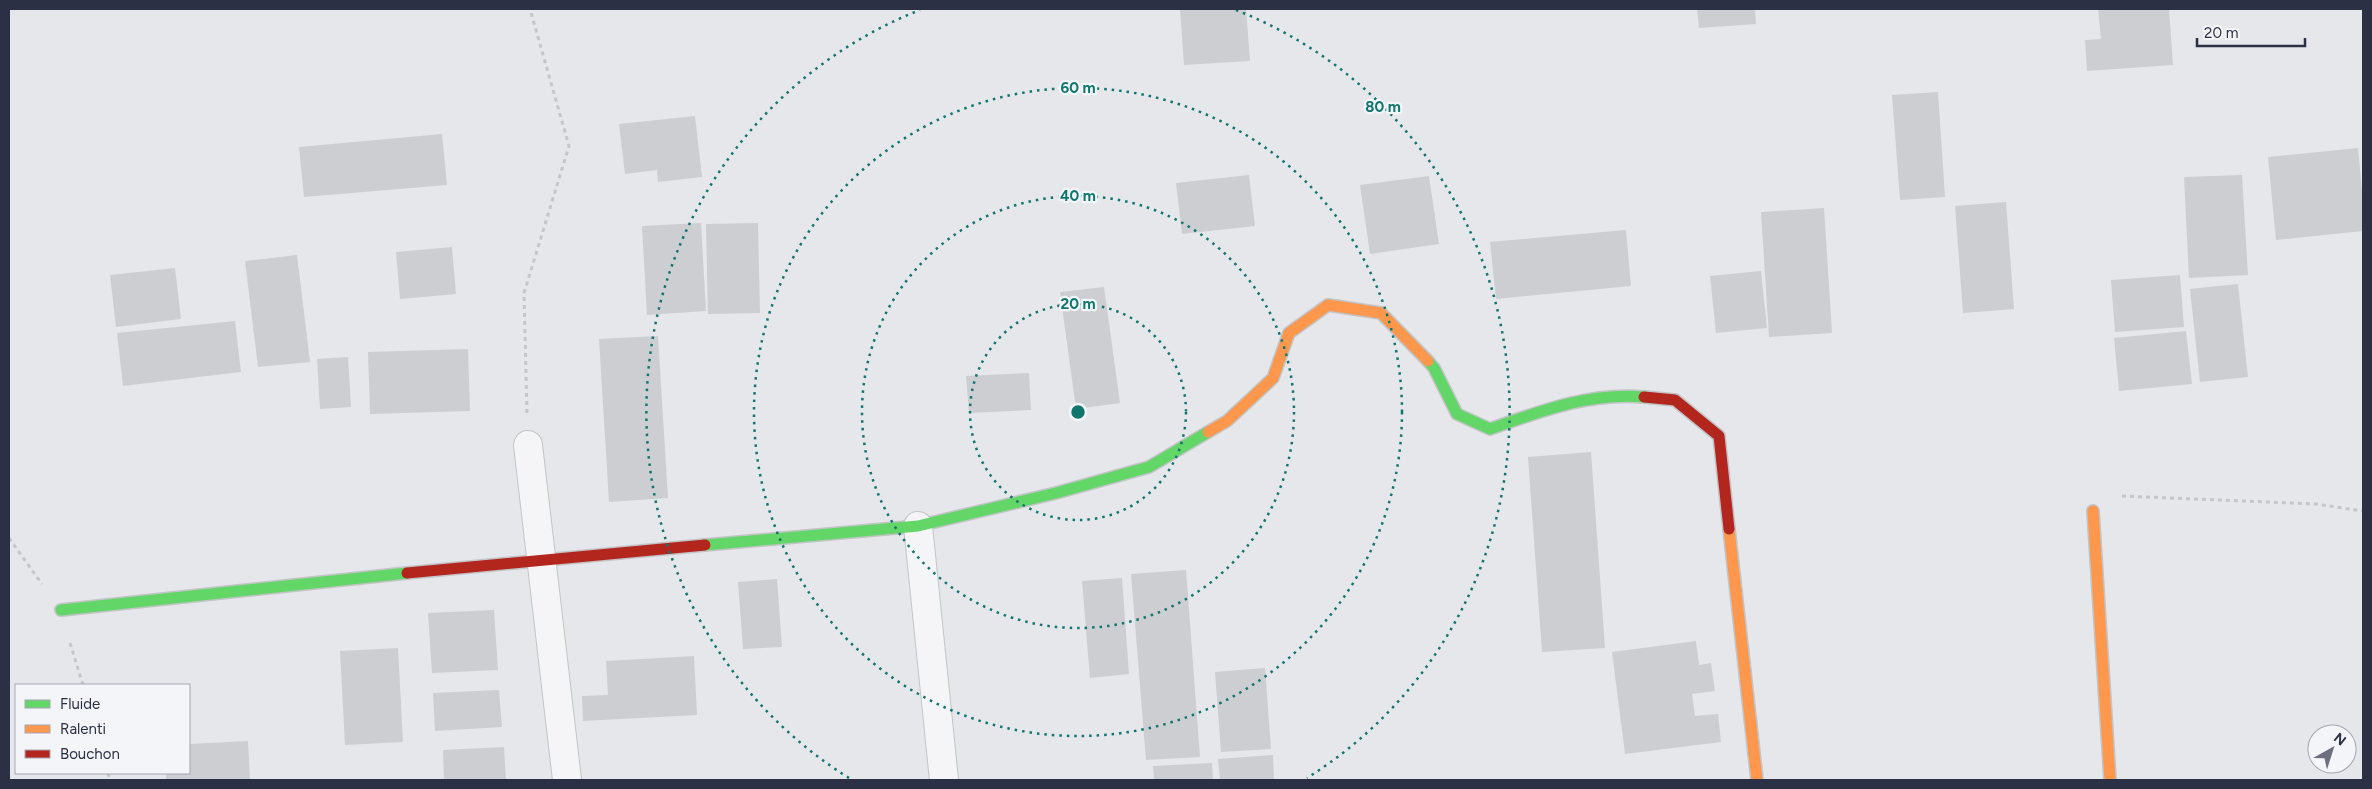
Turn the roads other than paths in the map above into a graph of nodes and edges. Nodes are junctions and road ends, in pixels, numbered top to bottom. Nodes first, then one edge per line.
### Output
1 (528, 445) road end
2 (2093, 511) road end
3 (918, 526) junction
4 (540, 559) junction
5 (61, 610) dead end
6 (567, 780) edge
7 (944, 780) edge
8 (1758, 780) edge
9 (2110, 780) edge

1 - 4 street
2 - 9 street
3 - 4 street
3 - 7 street
3 - 8 street
4 - 5 street
4 - 6 street

